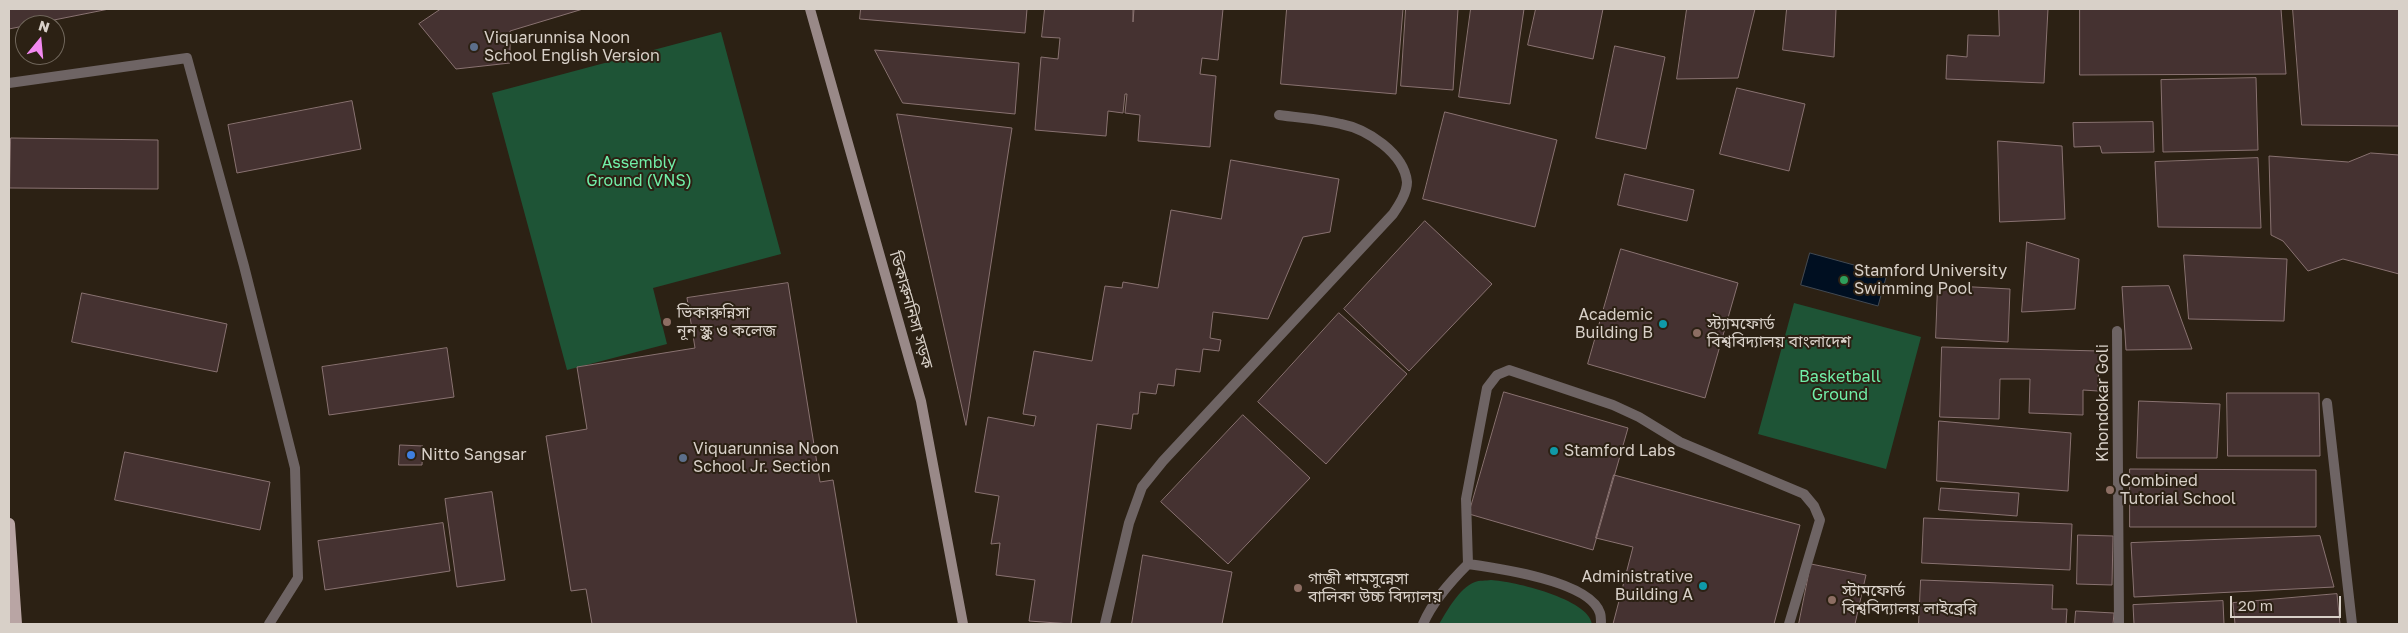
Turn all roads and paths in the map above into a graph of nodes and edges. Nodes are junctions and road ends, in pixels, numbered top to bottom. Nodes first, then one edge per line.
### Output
1 (810, 9) edge
2 (9, 83) edge
3 (1279, 115) dead end
4 (2117, 331) dead end
5 (2327, 403) dead end
6 (9, 524) edge
7 (1468, 564) junction
8 (16, 624) edge
9 (269, 624) edge
10 (963, 624) edge
11 (1105, 624) edge
12 (1423, 624) edge
13 (1601, 624) edge
14 (1789, 624) edge
15 (2119, 624) edge
16 (2352, 624) edge

1 - 10 street, ভিকারুননিসা সড়ক
2 - 9 street
3 - 11 street
4 - 15 street, Khondokar Goli
5 - 16 street
6 - 8 main road
7 - 12 street
7 - 13 street
7 - 14 street

